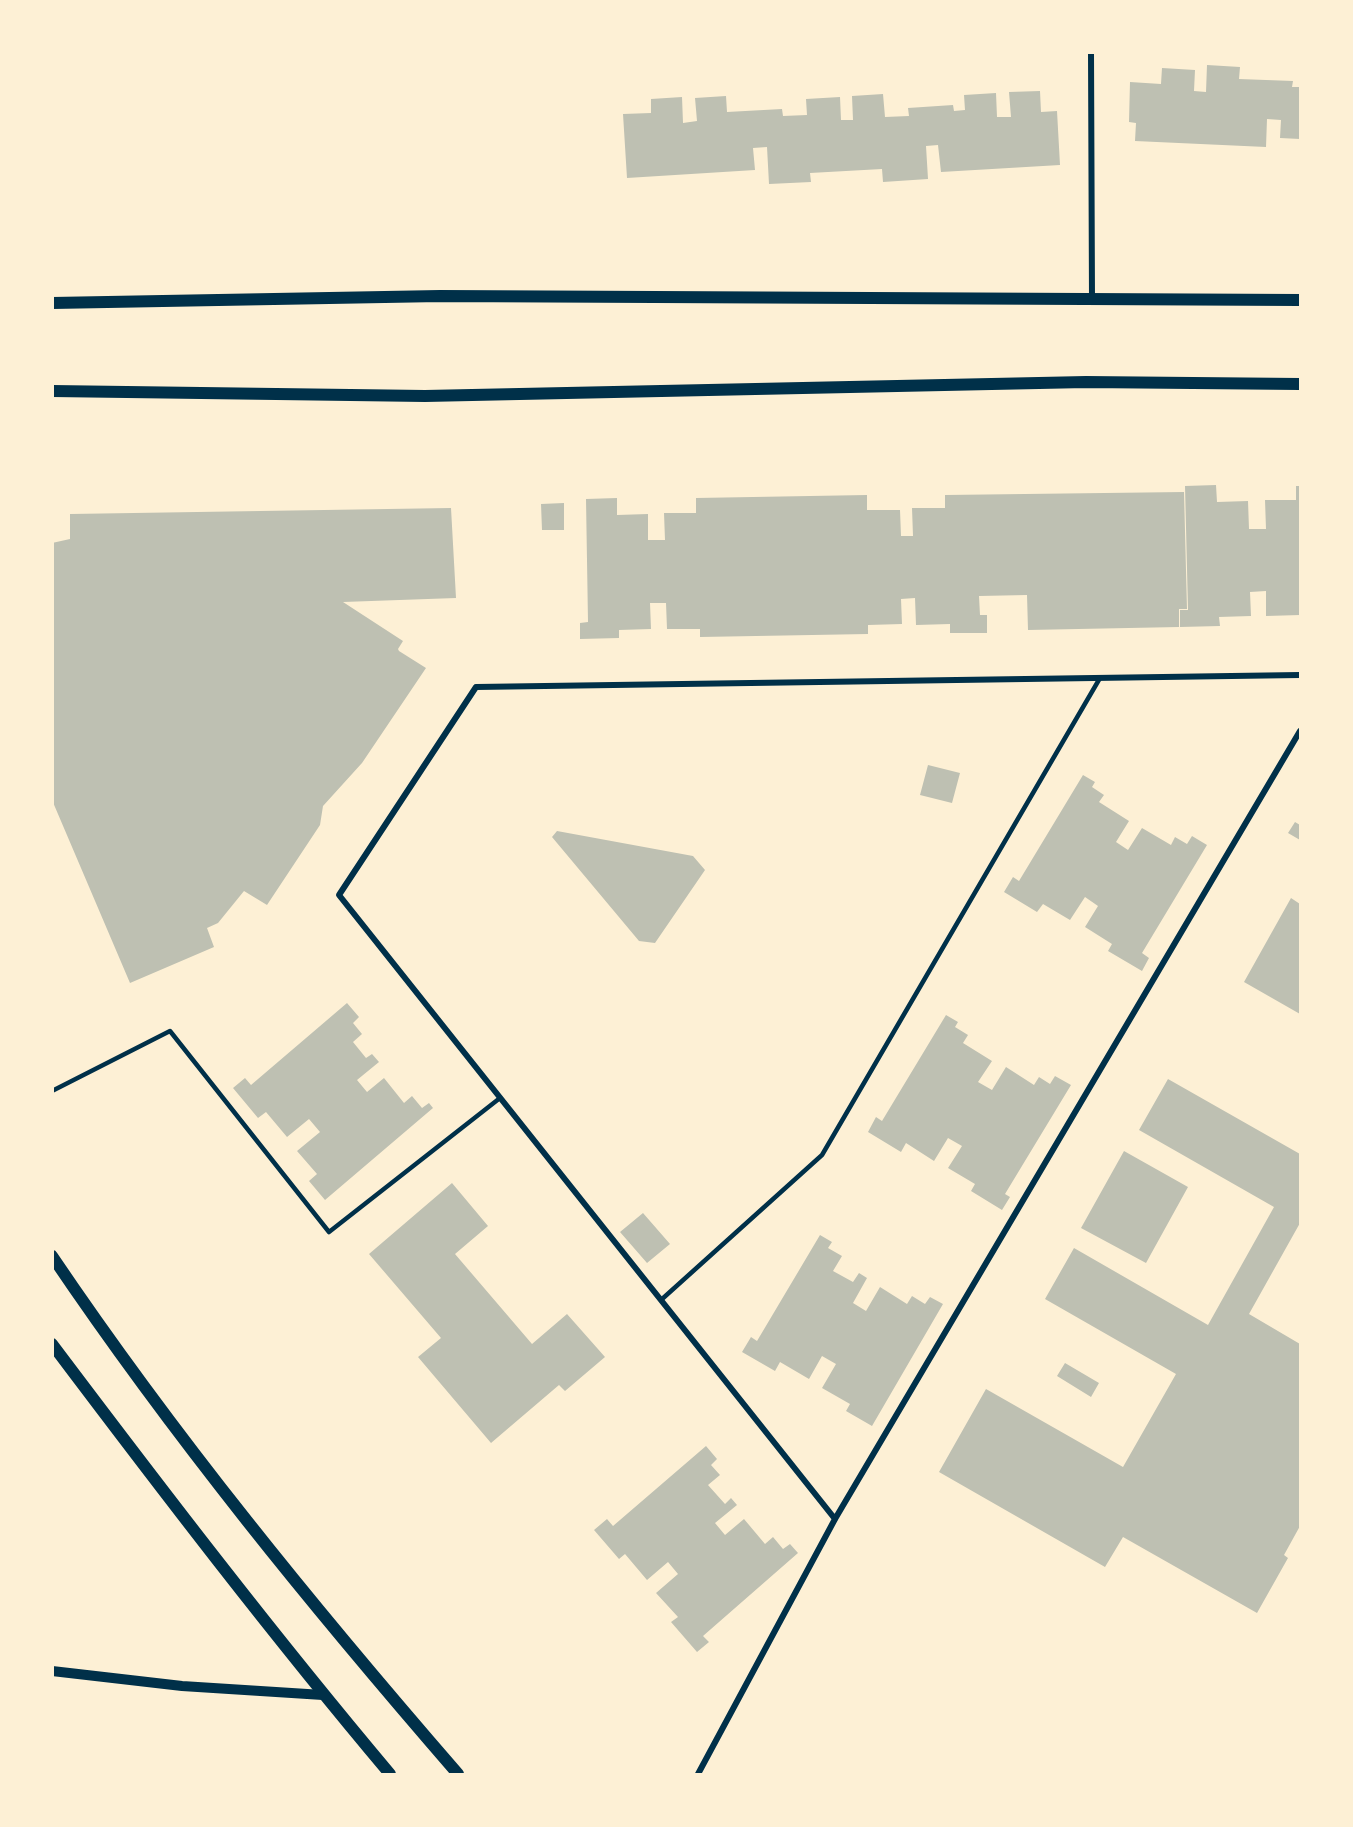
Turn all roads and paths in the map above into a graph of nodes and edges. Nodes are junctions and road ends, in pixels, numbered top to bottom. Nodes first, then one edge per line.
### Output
1 (1091, 52) edge
2 (1300, 300) edge
3 (1092, 301) junction
4 (53, 303) edge
5 (1300, 384) edge
6 (52, 391) edge
7 (1300, 675) edge
8 (1100, 678) junction
9 (1300, 731) edge
10 (52, 1091) edge
11 (500, 1098) junction
12 (52, 1256) edge
13 (661, 1300) junction
14 (52, 1344) edge
15 (835, 1519) junction
16 (52, 1671) edge
17 (323, 1695) junction
18 (390, 1774) edge
19 (458, 1774) edge
20 (698, 1774) edge

1 - 3 street
2 - 3 main road
3 - 4 main road
5 - 6 main road
7 - 8 street
8 - 11 street
8 - 13 lane
9 - 15 street
10 - 11 lane
11 - 13 street
12 - 19 main road
13 - 15 street
14 - 17 main road
15 - 20 street
16 - 17 street
17 - 18 main road

